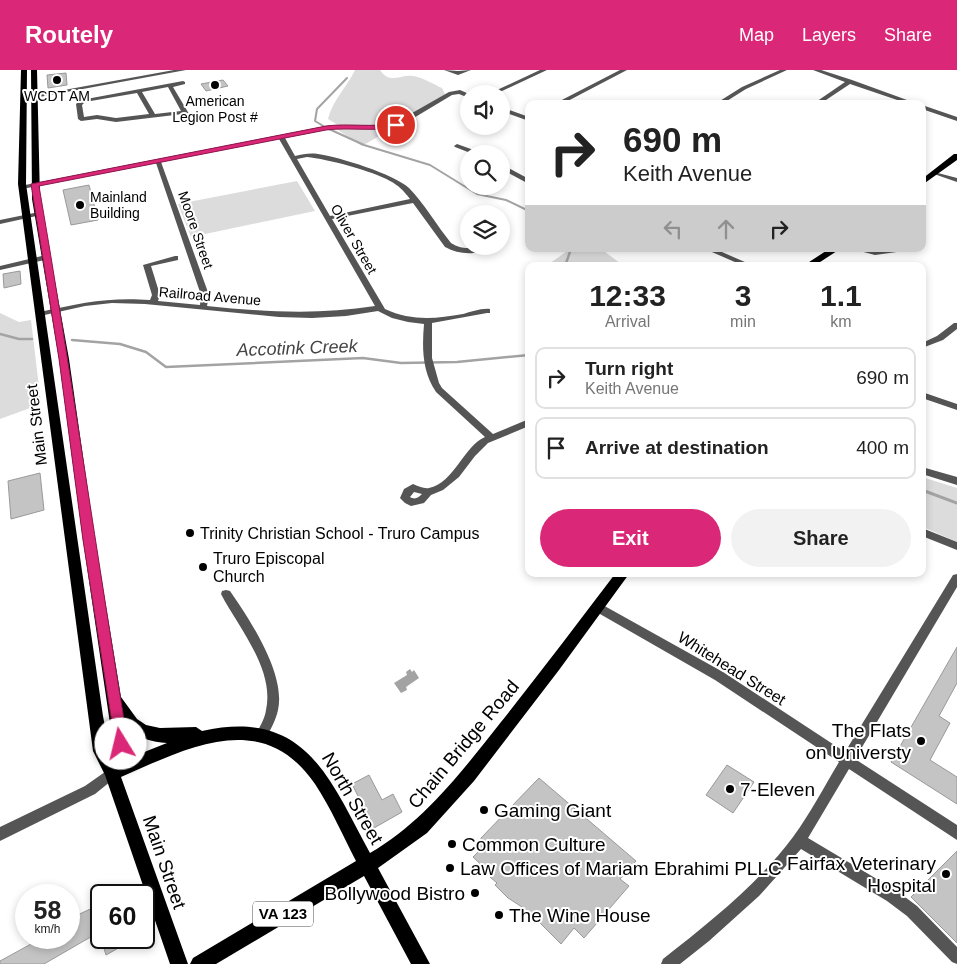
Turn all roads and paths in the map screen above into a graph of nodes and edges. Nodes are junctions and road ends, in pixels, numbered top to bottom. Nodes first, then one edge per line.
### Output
1 (24, 70) edge
2 (34, 70) edge
3 (184, 70) edge
4 (447, 70) edge
5 (468, 70) edge
6 (544, 70) edge
7 (624, 70) edge
8 (784, 70) edge
9 (816, 70) edge
10 (119, 78) junction
11 (850, 82) junction
12 (183, 83) dead end
13 (169, 85) junction
14 (510, 85) edge
15 (139, 91) junction
16 (125, 93) junction
17 (460, 93) edge
18 (34, 96) junction
19 (23, 98) junction
20 (565, 100) edge
21 (724, 100) edge
22 (822, 100) edge
23 (902, 100) edge
24 (926, 107) edge
25 (185, 112) junction
26 (510, 112) edge
27 (153, 116) junction
28 (525, 118) edge
29 (957, 118) edge
30 (189, 119) dead end
31 (281, 137) junction
32 (457, 146) dead end
33 (460, 147) edge
34 (957, 156) edge
35 (293, 158) junction
36 (158, 161) junction
37 (510, 171) edge
38 (936, 173) junction
39 (525, 180) edge
40 (926, 180) edge
41 (957, 180) edge
42 (35, 184) junction
43 (22, 186) junction
44 (415, 200) junction
45 (39, 214) junction
46 (26, 217) junction
47 (329, 218) junction
48 (0, 222) edge
49 (460, 249) edge
50 (716, 252) edge
51 (830, 252) edge
52 (46, 257) junction
53 (175, 258) dead end
54 (32, 260) junction
55 (740, 262) edge
56 (814, 262) edge
57 (0, 268) edge
58 (153, 303) junction
59 (203, 308) junction
60 (379, 308) junction
61 (55, 310) junction
62 (487, 311) dead end
63 (40, 314) junction
64 (428, 322) junction
65 (957, 325) edge
66 (926, 344) edge
67 (926, 396) edge
68 (957, 407) edge
69 (525, 424) edge
70 (492, 437) junction
71 (78, 461) junction
72 (60, 466) junction
73 (926, 471) edge
74 (957, 481) edge
75 (428, 492) dead end
76 (926, 534) edge
77 (957, 546) edge
78 (620, 577) edge
79 (957, 578) edge
80 (953, 590) edge
81 (226, 594) dead end
82 (597, 607) junction
83 (112, 689) junction
84 (216, 733) junction
85 (262, 735) junction
86 (846, 761) junction
87 (112, 773) junction
88 (957, 833) edge
89 (0, 834) edge
90 (799, 840) junction
91 (367, 864) junction
92 (957, 957) edge
93 (179, 964) edge
94 (199, 964) edge
95 (421, 964) edge
96 (668, 964) edge

1 - 19 main road, Main Street
2 - 18 main road
3 - 10 street
4 - 5 street
6 - 14 street
7 - 20 street
8 - 21 street
9 - 11 street
10 - 16 street
10 - 18 street
11 - 22 street
11 - 23 street
12 - 13 street
13 - 15 street
13 - 25 street
15 - 16 street
15 - 27 street
16 - 27 street
17 - 31 street
18 - 19 street
18 - 42 main road
19 - 43 main road, Main Street
24 - 29 street
25 - 27 street
25 - 30 street
26 - 28 street
31 - 35 street, Oliver Street
31 - 36 street
32 - 33 street
34 - 38 main road
35 - 44 street
35 - 47 street, Oliver Street
36 - 42 street
36 - 59 street, Moore Street
37 - 39 street
38 - 40 main road
38 - 41 street
42 - 43 street
42 - 45 main road
43 - 46 main road, Main Street
44 - 47 street
44 - 49 street
45 - 46 street
45 - 52 main road
46 - 48 street
46 - 54 main road, Main Street
47 - 60 street, Oliver Street
50 - 55 street
51 - 56 main road
52 - 54 street
52 - 61 main road
53 - 58 street
54 - 57 street
54 - 63 main road, Main Street
58 - 59 street, Railroad Avenue
58 - 61 street, Railroad Avenue
59 - 60 street, Railroad Avenue
60 - 64 street
61 - 63 street, Railroad Avenue
61 - 71 main road
62 - 64 street
63 - 72 main road, Main Street
64 - 70 street
65 - 66 street
67 - 68 street
69 - 70 street
70 - 75 street
71 - 72 main road
71 - 83 main road
72 - 87 main road, Main Street
73 - 74 street
76 - 77 street
78 - 82 main road, Chain Bridge Road / VA 123
79 - 80 street
80 - 86 street
81 - 85 street
82 - 86 street, Whitehead Street
82 - 91 main road, Chain Bridge Road / VA 123
83 - 84 main road
83 - 87 main road
84 - 85 main road, North Street
84 - 87 main road, North Street
85 - 91 main road, North Street
86 - 88 street, Whitehead Street
86 - 90 street
87 - 89 street
87 - 93 main road, Main Street
90 - 92 street
90 - 96 street
91 - 94 main road, Chain Bridge Road / VA 123
91 - 95 main road, North Street

